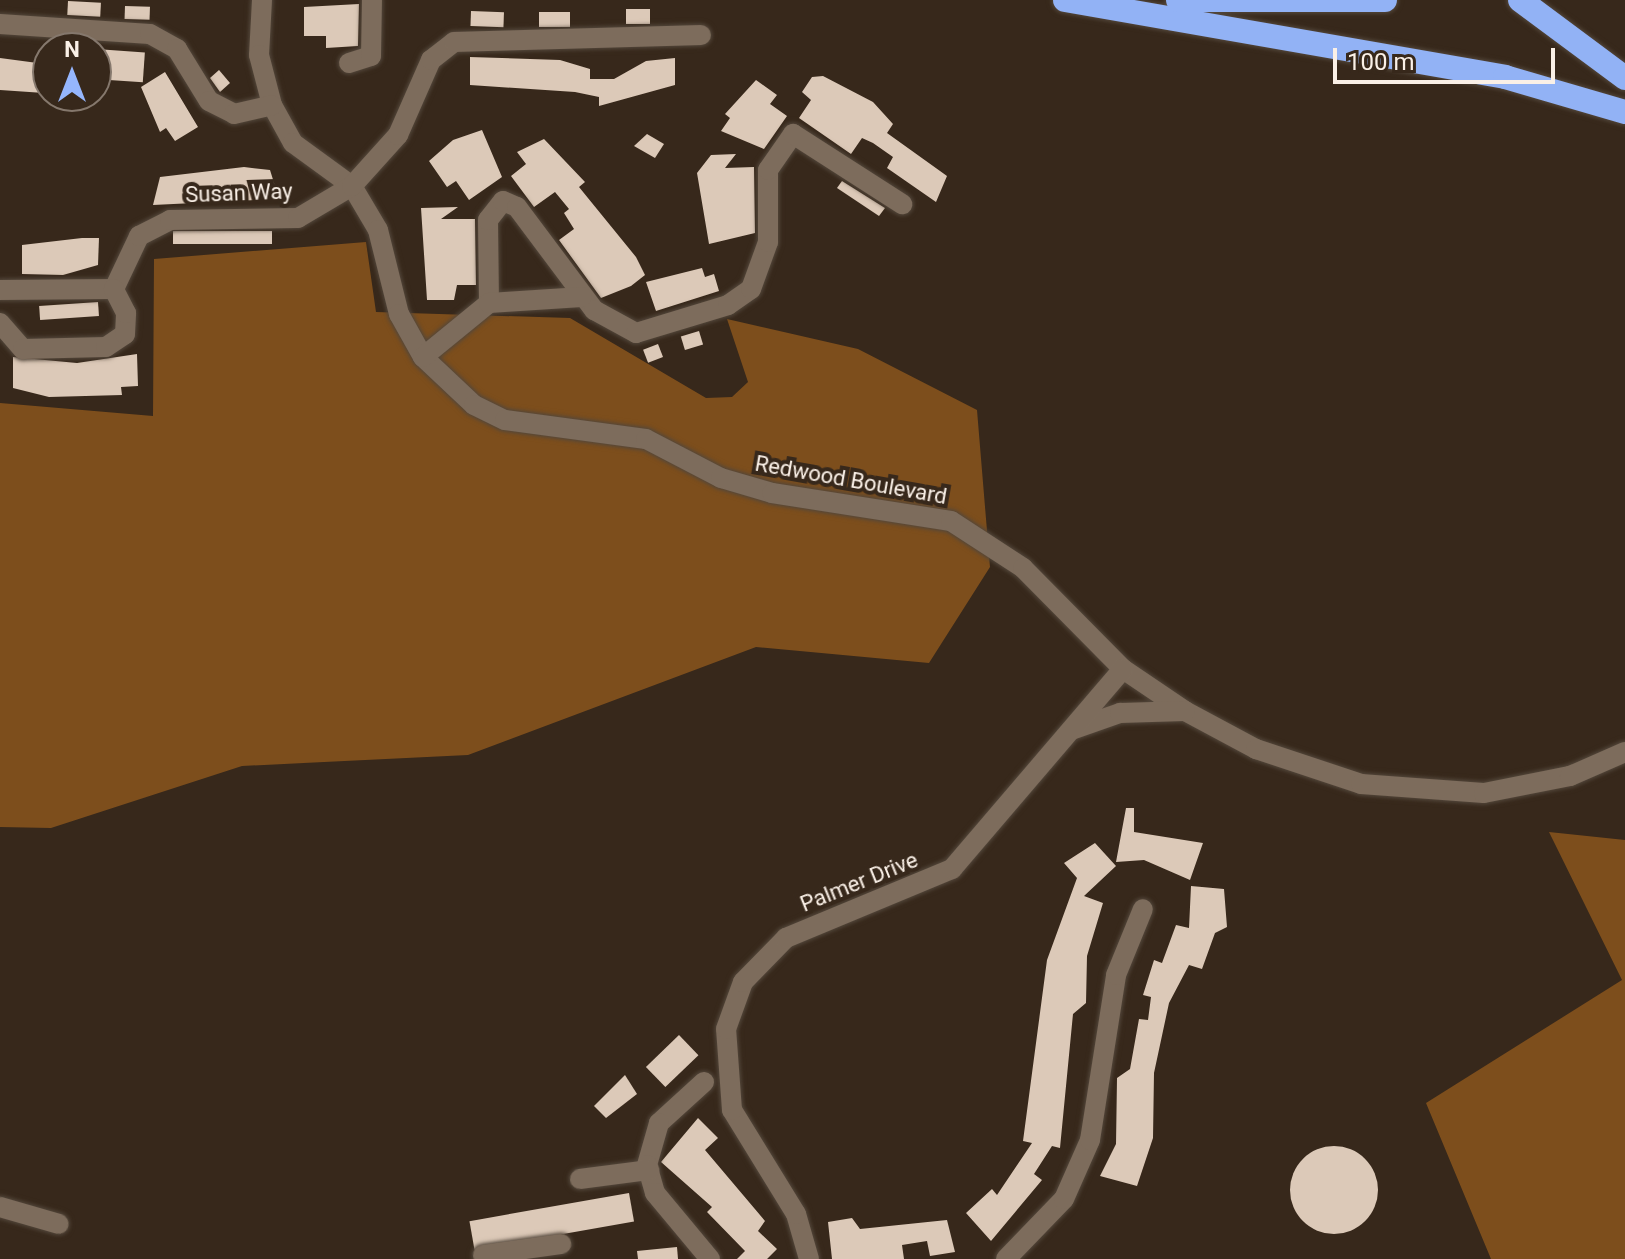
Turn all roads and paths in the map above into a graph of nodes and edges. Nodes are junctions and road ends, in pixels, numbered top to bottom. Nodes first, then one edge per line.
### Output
1 (262, 0) edge
2 (372, 0) edge
3 (1065, 0) edge
4 (1178, 0) edge
5 (1385, 0) edge
6 (1520, 0) edge
7 (0, 24) edge
8 (701, 35) dead end
9 (349, 63) dead end
10 (1625, 78) edge
11 (272, 105) junction
12 (1625, 112) edge
13 (352, 186) junction
14 (902, 204) dead end
15 (114, 289) junction
16 (0, 290) edge
17 (582, 297) junction
18 (489, 303) junction
19 (0, 323) edge
20 (423, 357) junction
21 (1123, 669) junction
22 (1185, 711) junction
23 (1070, 730) junction
24 (1625, 752) edge
25 (1143, 909) dead end
26 (704, 1082) dead end
27 (649, 1170) junction
28 (580, 1179) dead end
29 (0, 1207) edge
30 (59, 1224) dead end
31 (561, 1244) dead end
32 (539, 1253) edge
33 (483, 1255) dead end
34 (710, 1259) edge
35 (809, 1259) edge
36 (1006, 1259) edge

1 - 11 street, Redwood Boulevard
2 - 9 street
3 - 12 highway
4 - 5 highway
6 - 10 highway
7 - 11 street
8 - 13 street, Susan Way
11 - 13 street, Redwood Boulevard
13 - 15 street, Susan Way
13 - 20 street, Redwood Boulevard
14 - 17 street
15 - 16 street
15 - 19 street
17 - 18 street
17 - 18 street
18 - 20 street
20 - 21 street, Redwood Boulevard
21 - 22 street, Redwood Boulevard
21 - 23 street, Palmer Drive
22 - 23 street
22 - 24 street, Redwood Boulevard
23 - 35 street, Palmer Drive
25 - 36 street
26 - 27 street
27 - 28 street
27 - 34 street
29 - 30 street
31 - 32 street
32 - 33 street

